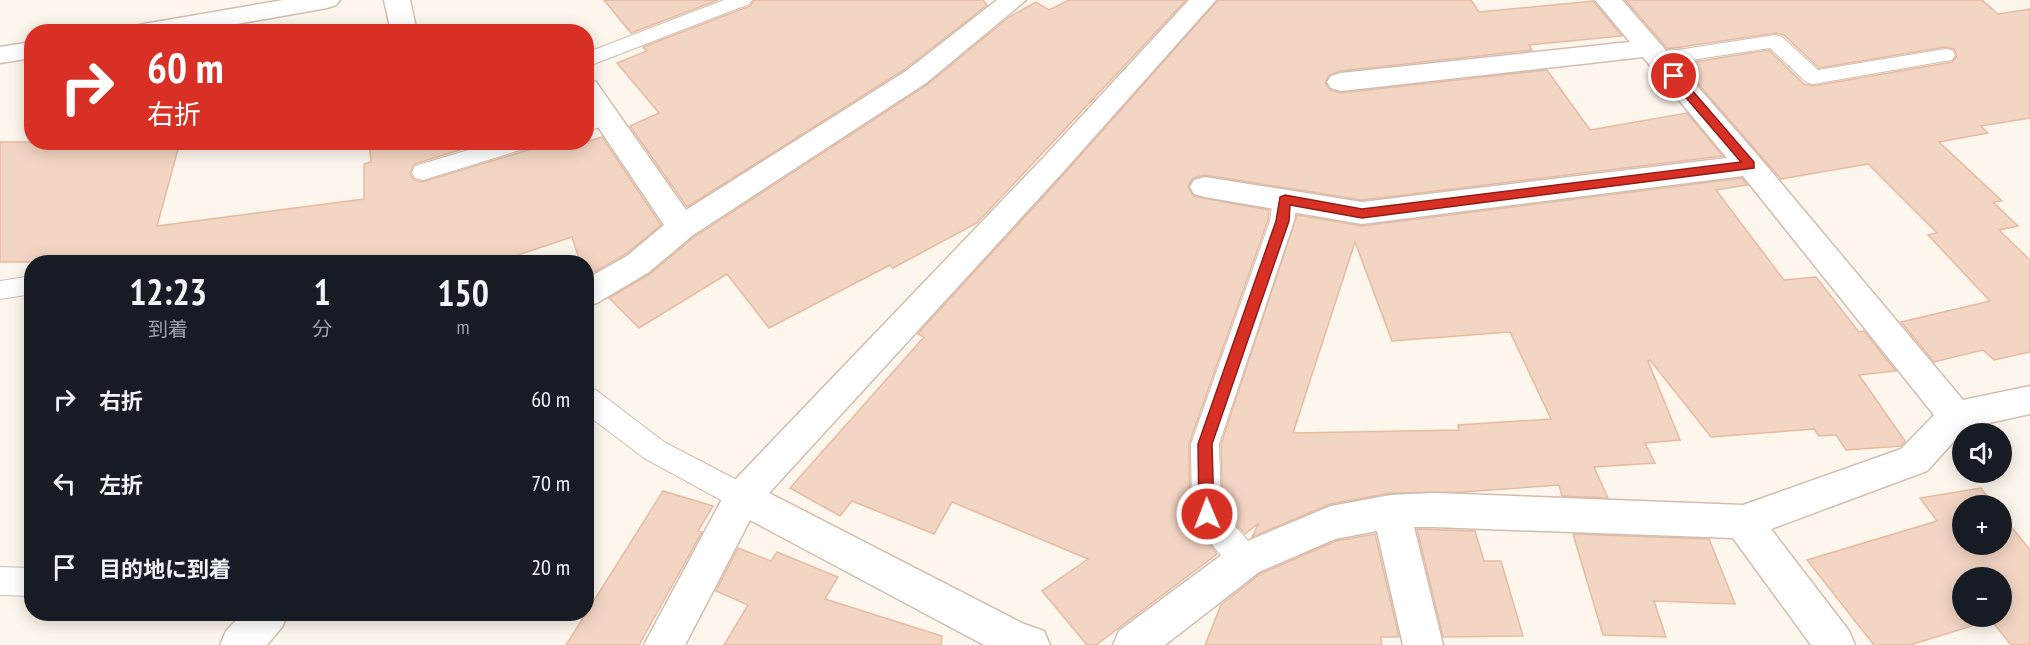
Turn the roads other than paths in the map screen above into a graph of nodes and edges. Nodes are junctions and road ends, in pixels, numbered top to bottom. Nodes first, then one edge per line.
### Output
1 (327, 0) edge
2 (397, 0) edge
3 (742, 0) edge
4 (1013, 0) edge
5 (1203, 0) edge
6 (1608, 0) edge
7 (190, 24) edge
8 (402, 24) edge
9 (24, 51) edge
10 (1654, 54) junction
11 (0, 55) edge
12 (1945, 55) dead end
13 (594, 58) edge
14 (1341, 82) dead end
15 (597, 121) edge
16 (496, 150) edge
17 (1750, 165) junction
18 (423, 172) dead end
19 (1205, 187) dead end
20 (1285, 200) junction
21 (682, 227) junction
22 (24, 286) edge
23 (594, 289) edge
24 (0, 290) edge
25 (2030, 400) edge
26 (594, 404) edge
27 (1955, 416) junction
28 (742, 497) junction
29 (1390, 512) junction
30 (1743, 522) junction
31 (1245, 560) junction
32 (0, 581) edge
33 (24, 582) edge
34 (262, 621) edge
35 (240, 645) edge
36 (664, 645) edge
37 (1030, 645) edge
38 (1133, 645) edge
39 (1423, 645) edge
40 (1835, 645) edge

1 - 7 street
2 - 8 street
3 - 13 lane
4 - 21 street
5 - 28 street
6 - 10 street
9 - 11 street
10 - 12 lane
10 - 14 street
10 - 17 street
15 - 21 street
16 - 18 lane
17 - 20 street
17 - 27 street
19 - 20 street
20 - 31 lane
21 - 23 street
22 - 24 lane
25 - 27 street
26 - 28 lane
27 - 30 street
28 - 36 street
28 - 37 street
29 - 30 street
29 - 31 street
29 - 39 street
30 - 40 street
31 - 38 street
32 - 33 lane
34 - 35 street

